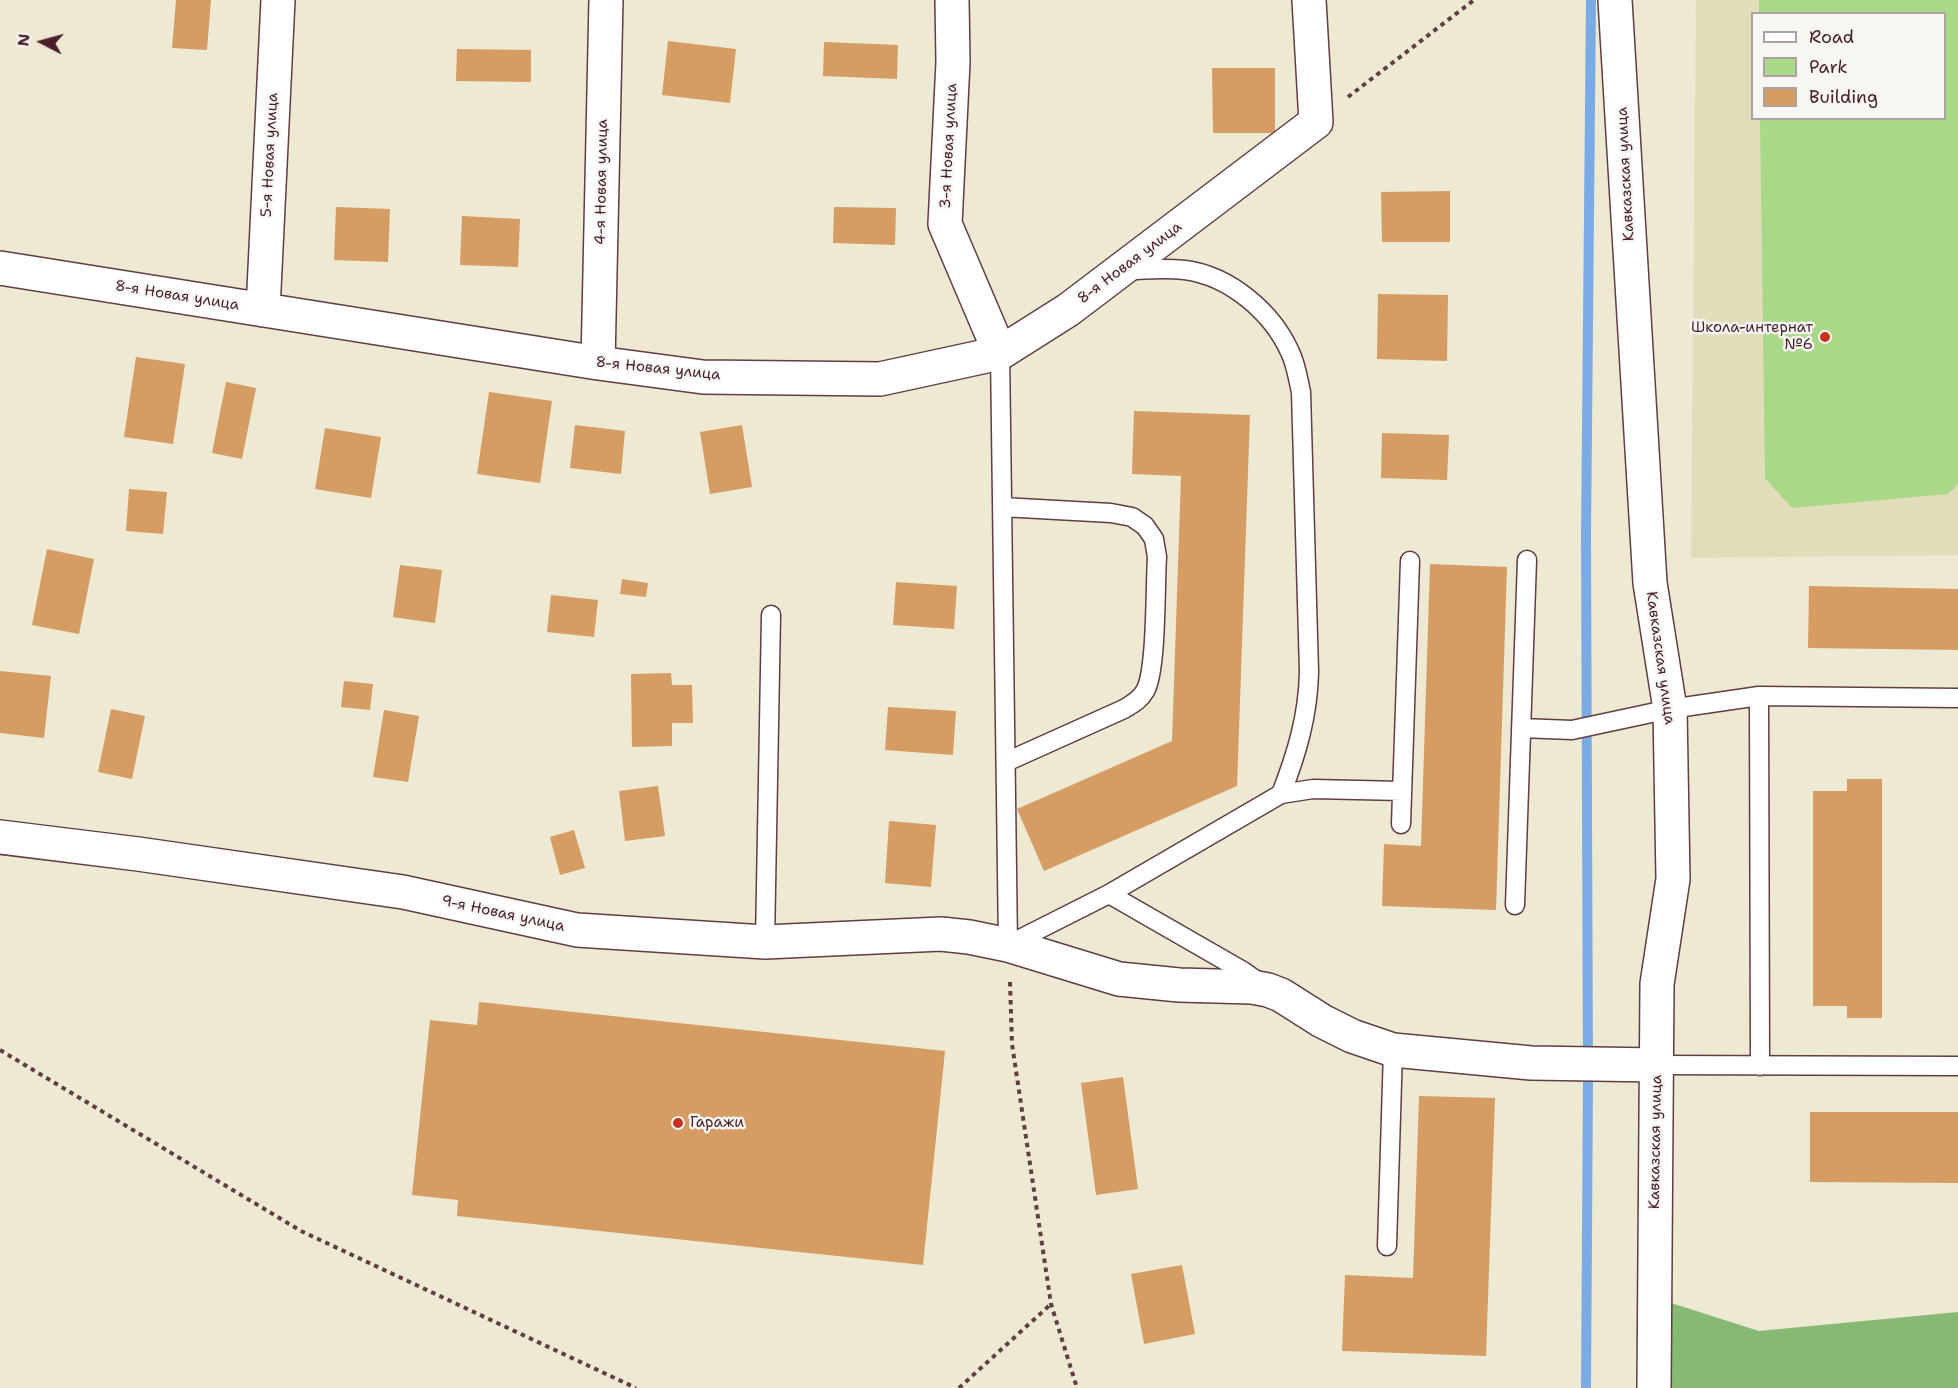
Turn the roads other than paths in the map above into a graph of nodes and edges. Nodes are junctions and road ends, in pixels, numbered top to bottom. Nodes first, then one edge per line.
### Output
1 (278, 0) edge
2 (606, 0) edge
3 (952, 0) edge
4 (1309, 0) edge
5 (1616, 0) edge
6 (0, 268) edge
7 (1119, 272) junction
8 (262, 310) junction
9 (1000, 353) junction
10 (598, 363) junction
11 (1002, 507) junction
12 (1527, 560) dead end
13 (1410, 561) dead end
14 (771, 615) dead end
15 (1759, 696) junction
16 (1958, 698) edge
17 (1670, 709) junction
18 (1521, 728) junction
19 (1006, 762) junction
20 (1402, 792) junction
21 (1281, 794) junction
22 (1401, 824) dead end
23 (0, 837) edge
24 (1109, 894) junction
25 (1515, 905) dead end
26 (765, 942) junction
27 (1008, 945) junction
28 (1268, 990) junction
29 (1393, 1050) junction
30 (1644, 1065) junction
31 (1958, 1065) edge
32 (1760, 1066) junction
33 (1387, 1246) dead end
34 (1654, 1388) edge

1 - 8 street, 5-я Новая улица
2 - 10 street, 4-я Новая улица
3 - 9 street, 3-я Новая улица
4 - 7 street, 8-я Новая улица
5 - 17 street, Кавказская улица
6 - 8 street, 8-я Новая улица
7 - 9 street, 8-я Новая улица
7 - 21 lane
8 - 10 street, 8-я Новая улица
9 - 10 street, 8-я Новая улица
9 - 11 lane
11 - 19 lane
11 - 19 lane
12 - 18 lane
13 - 20 lane
14 - 26 lane
15 - 16 lane
15 - 17 lane
15 - 32 lane
17 - 18 lane
17 - 30 street, Кавказская улица
18 - 25 lane
19 - 27 lane
20 - 21 lane
20 - 22 lane
21 - 24 lane
23 - 26 street, 9-я Новая улица
24 - 27 lane
24 - 28 lane
26 - 27 street, 9-я Новая улица
27 - 28 street, 9-я Новая улица
28 - 29 street
29 - 30 street
29 - 33 lane
30 - 32 lane
30 - 34 street, Кавказская улица
31 - 32 lane

